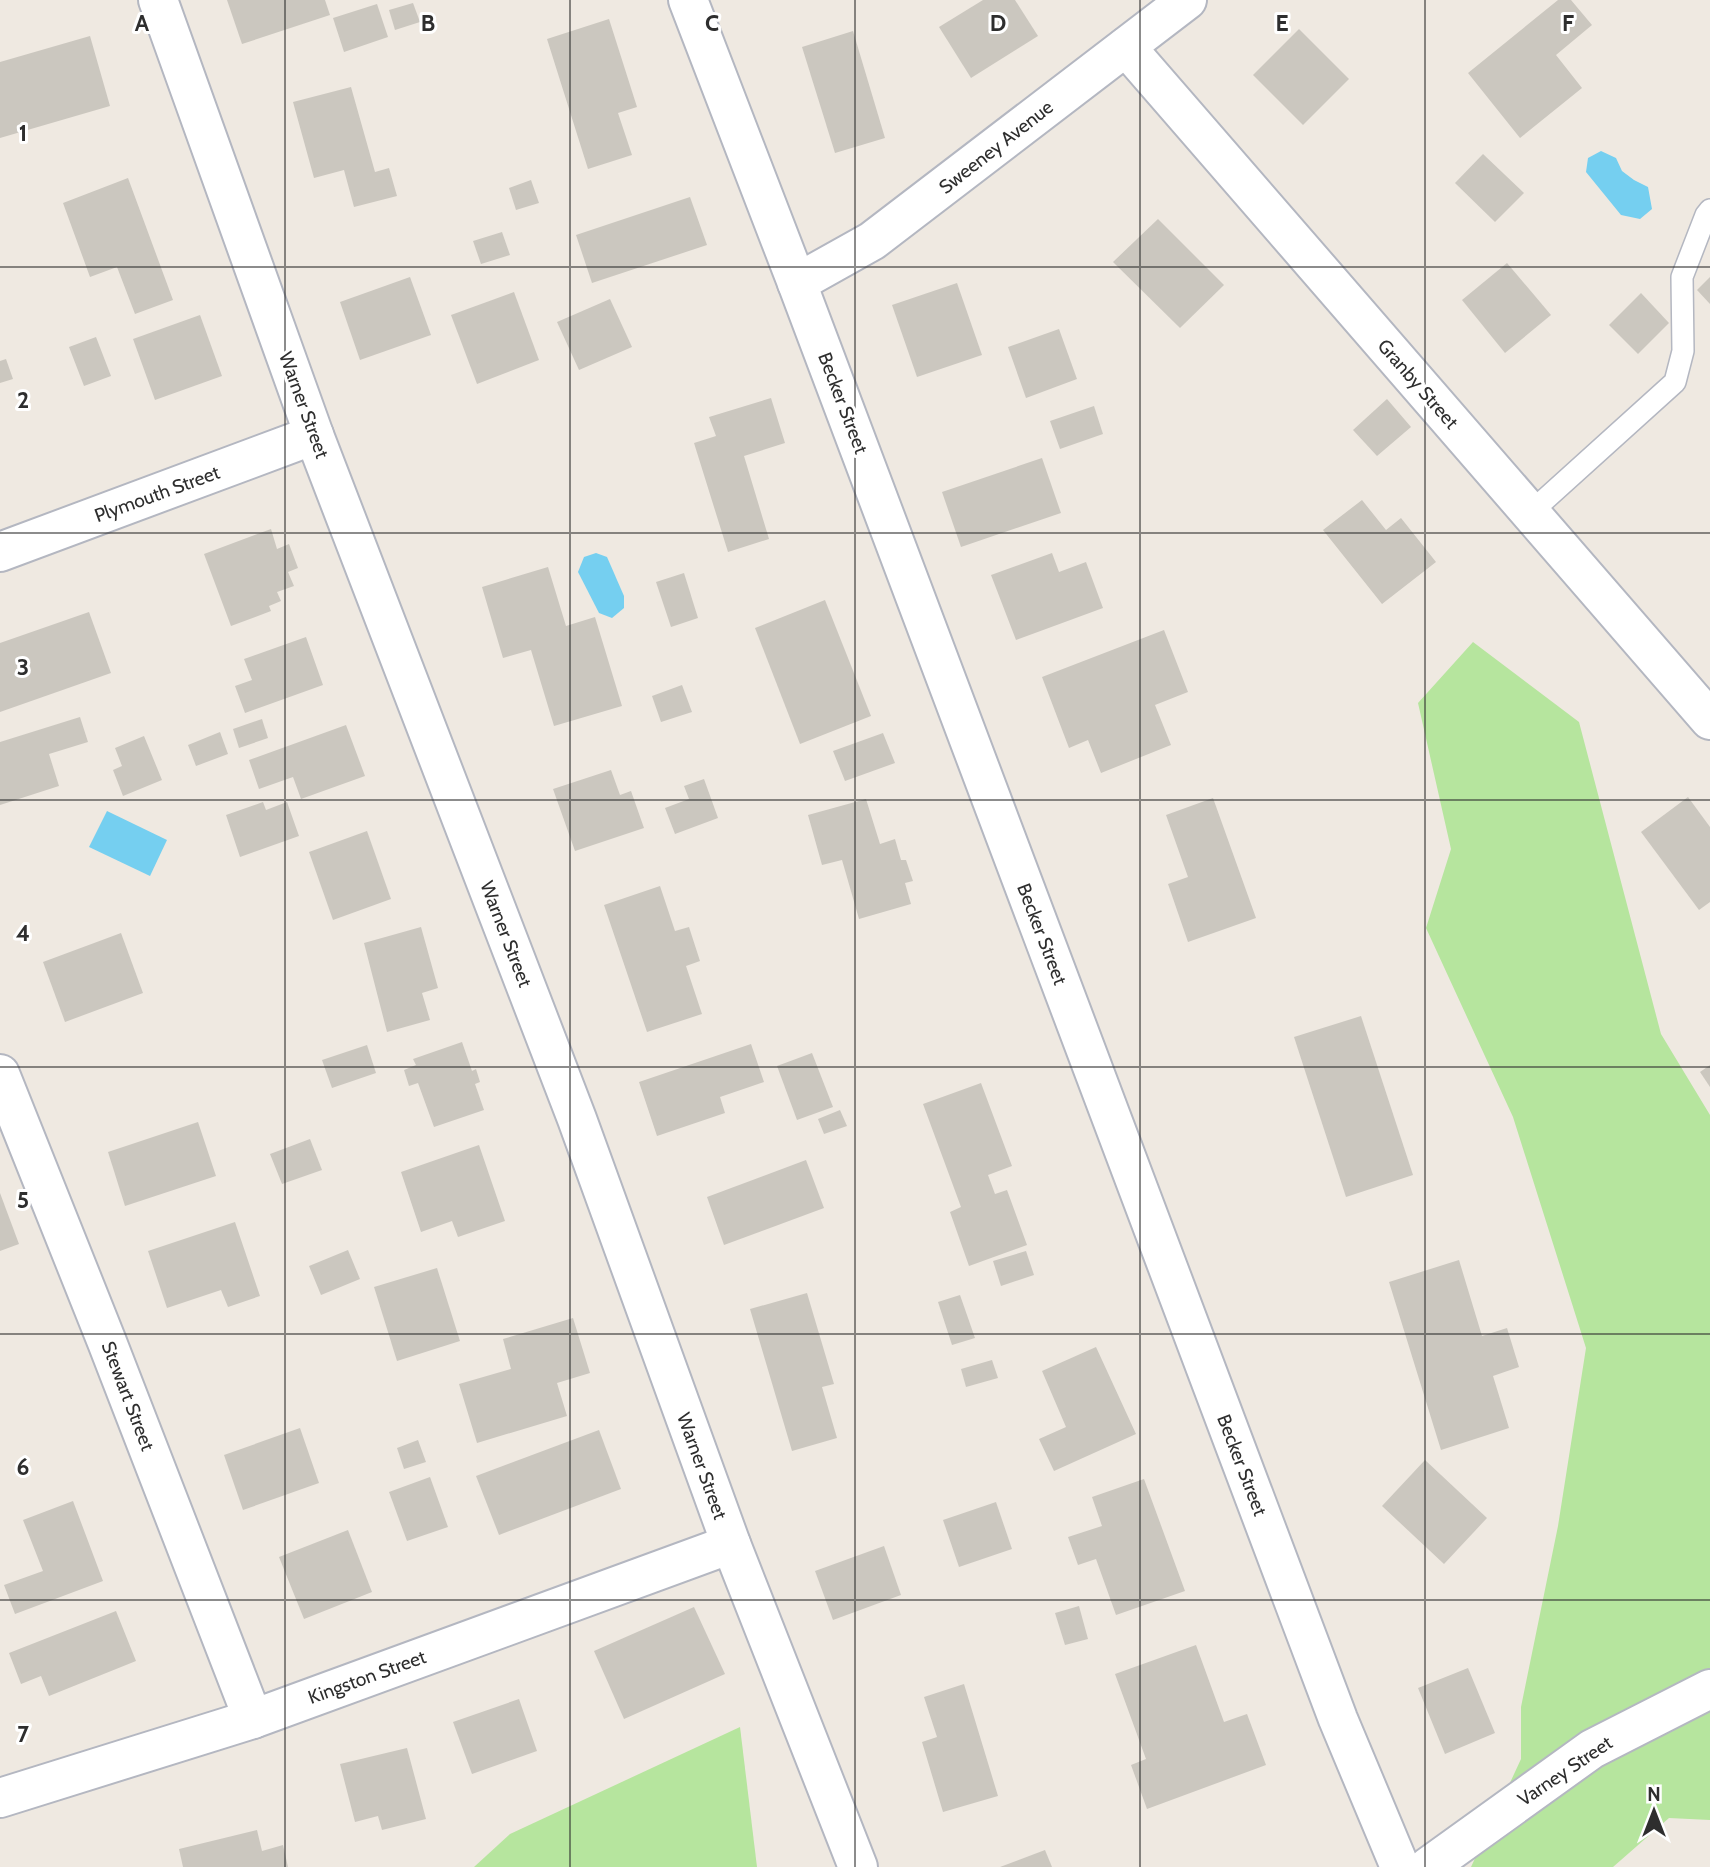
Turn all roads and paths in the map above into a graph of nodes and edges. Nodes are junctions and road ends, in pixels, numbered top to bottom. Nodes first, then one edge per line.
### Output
1 (158, 0) edge
2 (688, 0) edge
3 (1187, 0) edge
4 (1126, 47) junction
5 (1710, 210) edge
6 (797, 283) junction
7 (314, 435) junction
8 (1530, 513) junction
9 (0, 552) edge
10 (1710, 720) edge
11 (0, 1074) edge
12 (731, 1544) junction
13 (1710, 1689) edge
14 (253, 1719) junction
15 (0, 1798) edge
16 (858, 1867) edge
17 (1400, 1867) edge
18 (1428, 1867) edge

1 - 7 street, Warner Street
2 - 6 street, Becker Street
3 - 4 street, Sweeney Avenue
4 - 6 street, Sweeney Avenue
4 - 8 street, Granby Street
5 - 8 lane
6 - 17 street, Becker Street
7 - 9 street, Plymouth Street
7 - 12 street, Warner Street
8 - 10 street, Granby Street
11 - 14 street, Stewart Street
12 - 14 street, Kingston Street
12 - 16 street, Warner Street
13 - 18 street, Varney Street
14 - 15 street, Kingston Street

